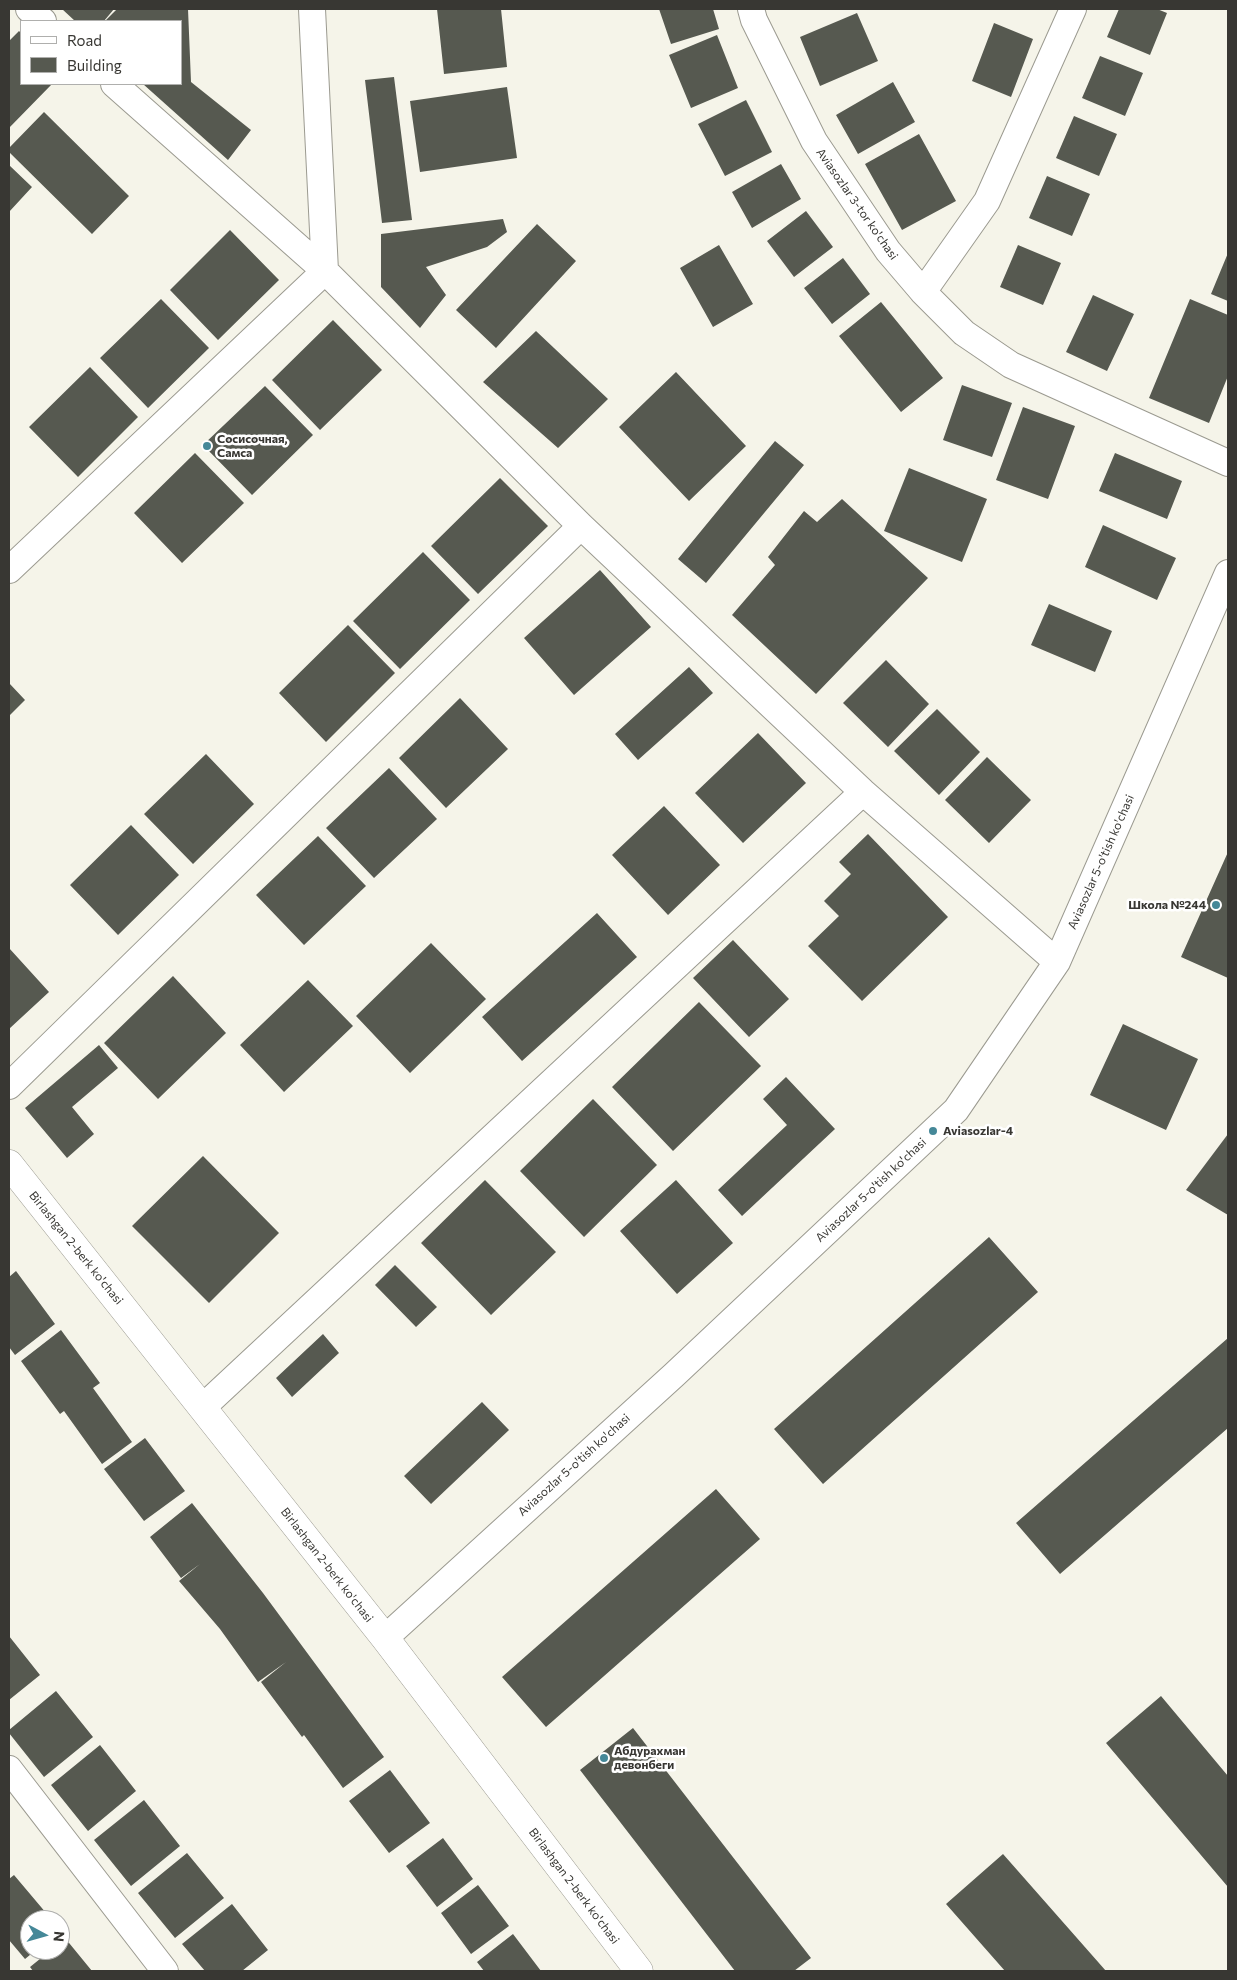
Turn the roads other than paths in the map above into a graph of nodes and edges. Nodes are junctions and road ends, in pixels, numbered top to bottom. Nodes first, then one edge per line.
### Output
1 (29, 9) edge
2 (312, 9) edge
3 (751, 9) edge
4 (1073, 9) edge
5 (43, 20) edge
6 (115, 85) edge
7 (325, 271) junction
8 (923, 292) junction
9 (1228, 463) edge
10 (581, 526) junction
11 (9, 570) edge
12 (1228, 572) edge
13 (864, 792) junction
14 (1057, 962) junction
15 (9, 1086) edge
16 (9, 1164) edge
17 (203, 1407) junction
18 (385, 1638) junction
19 (9, 1769) edge
20 (165, 1971) edge
21 (639, 1971) edge

1 - 5 street
2 - 7 street
3 - 8 street, Aviasozlar 3-tor ko'chasi
4 - 8 street
6 - 7 street
7 - 10 street
7 - 11 street
8 - 9 street, Aviasozlar 3-tor ko'chasi
10 - 13 street
10 - 15 street
12 - 14 street, Aviasozlar 5-o'tish ko'chasi
13 - 14 street
13 - 17 street
14 - 18 street, Aviasozlar 5-o'tish ko'chasi
16 - 17 street, Birlashgan 2-berk ko'chasi
17 - 18 street, Birlashgan 2-berk ko'chasi
18 - 21 street, Birlashgan 2-berk ko'chasi
19 - 20 street

